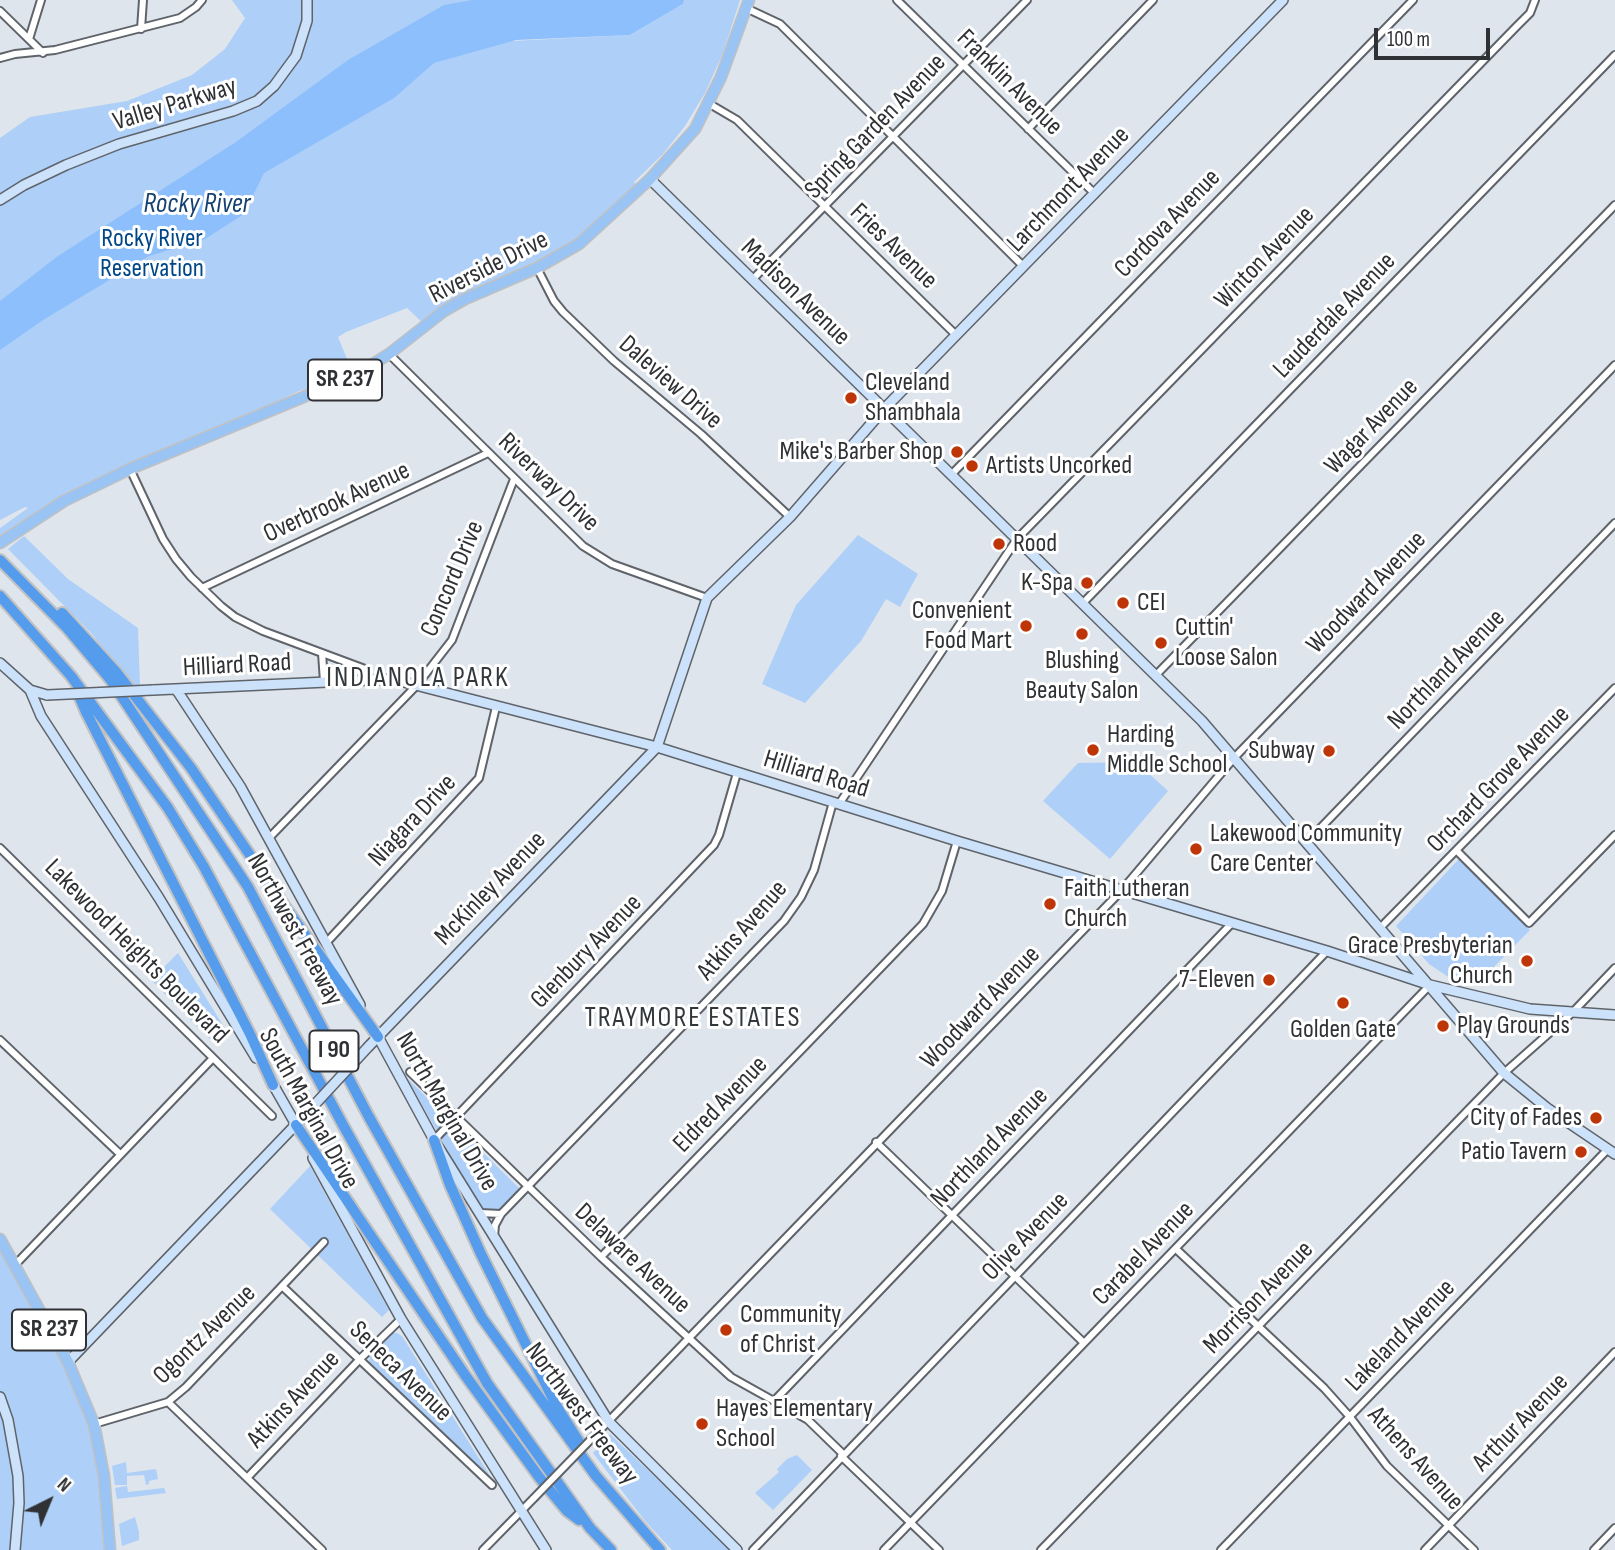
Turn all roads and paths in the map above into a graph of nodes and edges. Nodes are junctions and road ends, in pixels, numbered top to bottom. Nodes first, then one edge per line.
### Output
1 (41, 0) edge
2 (143, 0) edge
3 (202, 0) edge
4 (307, 0) edge
5 (1027, 0) edge
6 (1153, 0) edge
7 (1283, 0) edge
8 (1413, 0) edge
9 (1535, 0) edge
10 (900, 1) edge
11 (749, 5) edge
12 (0, 11) edge
13 (141, 29) junction
14 (29, 39) junction
15 (43, 52) junction
16 (1615, 55) edge
17 (0, 58) edge
18 (964, 65) junction
19 (708, 103) junction
20 (1028, 129) junction
21 (893, 138) junction
22 (650, 179) junction
23 (1095, 194) junction
24 (0, 200) edge
25 (1615, 205) edge
26 (825, 207) junction
27 (1023, 266) junction
28 (537, 268) junction
29 (752, 280) junction
30 (957, 335) junction
31 (389, 354) junction
32 (1615, 366) edge
33 (884, 409) junction
34 (488, 453) junction
35 (130, 469) junction
36 (951, 475) junction
37 (514, 478) junction
38 (790, 517) junction
39 (1615, 523) edge
40 (1017, 539) junction
41 (0, 543) edge
42 (0, 559) edge
43 (202, 588) junction
44 (0, 596) edge
45 (707, 598) junction
46 (1083, 603) junction
47 (323, 653) junction
48 (0, 663) edge
49 (365, 669) dead end
50 (1156, 675) junction
51 (71, 676) junction
52 (324, 682) junction
53 (416, 685) junction
54 (1615, 688) edge
55 (30, 690) junction
56 (176, 690) junction
57 (496, 707) junction
58 (657, 747) junction
59 (1234, 758) junction
60 (737, 773) junction
61 (836, 803) junction
62 (1615, 835) edge
63 (269, 838) junction
64 (957, 841) junction
65 (1306, 843) junction
66 (0, 848) edge
67 (1457, 851) junction
68 (1122, 890) junction
69 (1232, 923) junction
70 (1380, 928) junction
71 (326, 943) junction
72 (1327, 951) junction
73 (1615, 968) edge
74 (1430, 985) junction
75 (1573, 1012) junction
76 (1615, 1015) edge
77 (378, 1037) junction
78 (0, 1040) edge
79 (213, 1058) junction
80 (410, 1072) dead end
81 (1504, 1073) junction
82 (273, 1085) junction
83 (272, 1116) dead end
84 (456, 1116) junction
85 (296, 1125) junction
86 (434, 1140) junction
87 (876, 1142) junction
88 (1612, 1151) edge
89 (120, 1154) junction
90 (529, 1188) junction
91 (480, 1213) junction
92 (501, 1214) junction
93 (951, 1216) junction
94 (494, 1237) junction
95 (0, 1239) edge
96 (324, 1242) dead end
97 (1175, 1249) junction
98 (601, 1257) junction
99 (14, 1266) junction
100 (1014, 1277) junction
101 (282, 1286) junction
102 (401, 1319) junction
103 (1258, 1326) junction
104 (688, 1338) junction
105 (1084, 1343) junction
106 (1615, 1352) edge
107 (360, 1359) junction
108 (68, 1362) junction
109 (0, 1397) edge
110 (775, 1400) junction
111 (168, 1402) junction
112 (1350, 1417) junction
113 (609, 1422) junction
114 (94, 1424) junction
115 (842, 1455) junction
116 (247, 1478) junction
117 (492, 1485) dead end
118 (520, 1512) junction
119 (910, 1523) junction
120 (1448, 1526) junction
121 (590, 1528) junction
122 (1615, 1528) edge
123 (15, 1550) edge
124 (110, 1550) edge
125 (322, 1550) edge
126 (483, 1550) edge
127 (546, 1550) edge
128 (611, 1550) edge
129 (660, 1550) edge
130 (737, 1550) edge
131 (753, 1550) edge
132 (884, 1550) edge
133 (939, 1550) edge
134 (1041, 1550) edge
135 (1221, 1550) edge
136 (1425, 1550) edge
137 (1474, 1550) edge
138 (1594, 1550) edge

1 - 14 street
2 - 13 street
3 - 13 street
4 - 24 main road, Valley Parkway
5 - 18 street, Spring Garden Avenue
6 - 20 street
7 - 23 main road, Larchmont Avenue
8 - 36 street, Cordova Avenue
9 - 40 street, Winton Avenue
10 - 18 street, Franklin Avenue
11 - 19 main road, Riverside Drive / SR 237
11 - 21 street
12 - 14 street
13 - 15 street
14 - 15 street
15 - 17 street
16 - 46 street, Lauderdale Avenue
18 - 20 street, Franklin Avenue
18 - 21 street, Spring Garden Avenue
19 - 22 main road, Riverside Drive / SR 237
19 - 26 street, Fries Avenue
20 - 23 street, Franklin Avenue
21 - 26 street, Spring Garden Avenue
21 - 27 street
22 - 28 main road, Riverside Drive / SR 237
22 - 29 main road, Madison Avenue
23 - 27 main road, Larchmont Avenue
25 - 50 street, Wagar Avenue
26 - 29 street, Spring Garden Avenue
26 - 30 street, Fries Avenue
27 - 30 main road, Larchmont Avenue
28 - 31 main road, Riverside Drive / SR 237
28 - 38 street, Daleview Drive
29 - 33 main road, Madison Avenue
30 - 33 main road, Larchmont Avenue
31 - 34 street, Riverway Drive
31 - 35 main road, Riverside Drive / SR 237
32 - 59 street, Woodward Avenue
33 - 36 main road, Madison Avenue
33 - 38 main road, McKinley Avenue
34 - 37 street, Riverway Drive
34 - 43 street, Overbrook Avenue
35 - 41 main road, Riverside Drive / SR 237
35 - 43 street
36 - 40 main road, Madison Avenue
37 - 45 street, Riverway Drive
37 - 53 street, Concord Drive
38 - 45 main road, McKinley Avenue
39 - 65 street, Northland Avenue
40 - 46 main road, Madison Avenue
40 - 61 street, Atkins Avenue
42 - 77 highway
42 - 129 highway, Northwest Freeway / I 90
43 - 47 street
44 - 51 highway, Northwest Freeway / I 90
45 - 58 main road, McKinley Avenue
46 - 50 main road, Madison Avenue
47 - 49 street
47 - 52 street
48 - 55 main road, Hilliard Road
50 - 59 main road, Madison Avenue
51 - 82 highway
51 - 121 highway, Northwest Freeway / I 90
52 - 53 main road, Hilliard Road
52 - 56 main road, Hilliard Road
53 - 57 main road, Hilliard Road
53 - 63 street, Concord Drive
54 - 67 street, Orchard Grove Avenue
55 - 56 main road, Hilliard Road, bridge
55 - 82 main road, South Marginal Drive
56 - 63 main road, North Marginal Drive
57 - 58 main road, Hilliard Road
57 - 71 street, Niagara Drive
58 - 60 main road, Hilliard Road
58 - 77 main road, McKinley Avenue
59 - 65 main road, Madison Avenue
59 - 68 street, Woodward Avenue
60 - 61 main road, Hilliard Road
60 - 84 street, Glenbury Avenue
61 - 64 main road, Hilliard Road
61 - 90 street, Atkins Avenue
62 - 67 street
63 - 71 main road, North Marginal Drive
64 - 68 main road, Hilliard Road
64 - 98 street, Eldred Avenue
65 - 70 main road, Madison Avenue
66 - 79 street, Lakewood Heights Boulevard
67 - 70 street, Orchard Grove Avenue
68 - 69 main road, Hilliard Road
68 - 87 street, Woodward Avenue
69 - 72 main road, Hilliard Road
69 - 93 street, Northland Avenue
70 - 74 main road, Madison Avenue
71 - 77 main road, North Marginal Drive
72 - 74 main road, Hilliard Road
72 - 100 street, Olive Avenue
73 - 75 street, Morrison Avenue
74 - 75 main road, Hilliard Road
74 - 81 main road, Madison Avenue
74 - 97 street, Carabel Avenue
75 - 76 main road, Hilliard Road
75 - 81 street, Morrison Avenue
77 - 85 main road, McKinley Avenue, bridge
77 - 86 main road, North Marginal Drive
78 - 89 street
79 - 83 street, Lakewood Heights Boulevard
79 - 89 street
80 - 84 street, Delaware Avenue
81 - 88 main road, Madison Avenue
81 - 103 street, Morrison Avenue
82 - 85 main road, South Marginal Drive
84 - 86 street, Glenbury Avenue
84 - 90 street, Delaware Avenue
85 - 102 main road, South Marginal Drive
85 - 108 main road, McKinley Avenue
85 - 121 highway
86 - 91 main road, North Marginal Drive
86 - 129 highway
87 - 93 street
87 - 104 street, Woodward Avenue
88 - 112 street, Lakeland Avenue
89 - 99 street
90 - 92 street, Atkins Avenue
90 - 98 street, Delaware Avenue
91 - 92 street
91 - 94 main road, North Marginal Drive
92 - 94 street
93 - 100 street
93 - 110 street, Northland Avenue
94 - 113 main road, North Marginal Drive
95 - 99 main road, SR 237
96 - 101 street, Ogontz Avenue
97 - 103 street, Athens Avenue
97 - 105 street, Carabel Avenue
98 - 104 street, Delaware Avenue
99 - 108 main road, SR 237
100 - 105 street
100 - 115 street, Olive Avenue
101 - 107 street, Seneca Avenue
101 - 111 street, Ogontz Avenue
102 - 107 street, Atkins Avenue
102 - 118 main road, South Marginal Drive
103 - 112 street, Athens Avenue
103 - 134 street, Morrison Avenue
104 - 110 street, Delaware Avenue
104 - 113 street, Woodward Avenue
105 - 119 street, Carabel Avenue
106 - 120 street, Arthur Avenue
107 - 116 street, Atkins Avenue
107 - 117 street, Seneca Avenue
108 - 114 main road, SR 237
109 - 123 main road
110 - 115 street, Delaware Avenue
111 - 114 street, Ogontz Avenue
111 - 116 street
112 - 120 street, Athens Avenue
112 - 135 street, Lakeland Avenue
113 - 118 street, Woodward Avenue, bridge
113 - 130 main road, North Marginal Drive
114 - 124 main road, SR 237
115 - 119 street, Delaware Avenue
115 - 131 street, Olive Avenue
116 - 125 street
118 - 126 street, Woodward Avenue
118 - 127 main road, South Marginal Drive
119 - 132 street, Carabel Avenue
119 - 133 street, Delaware Avenue
120 - 136 street, Arthur Avenue
120 - 137 street, Athens Avenue
121 - 128 highway, Northwest Freeway / I 90
122 - 138 street

